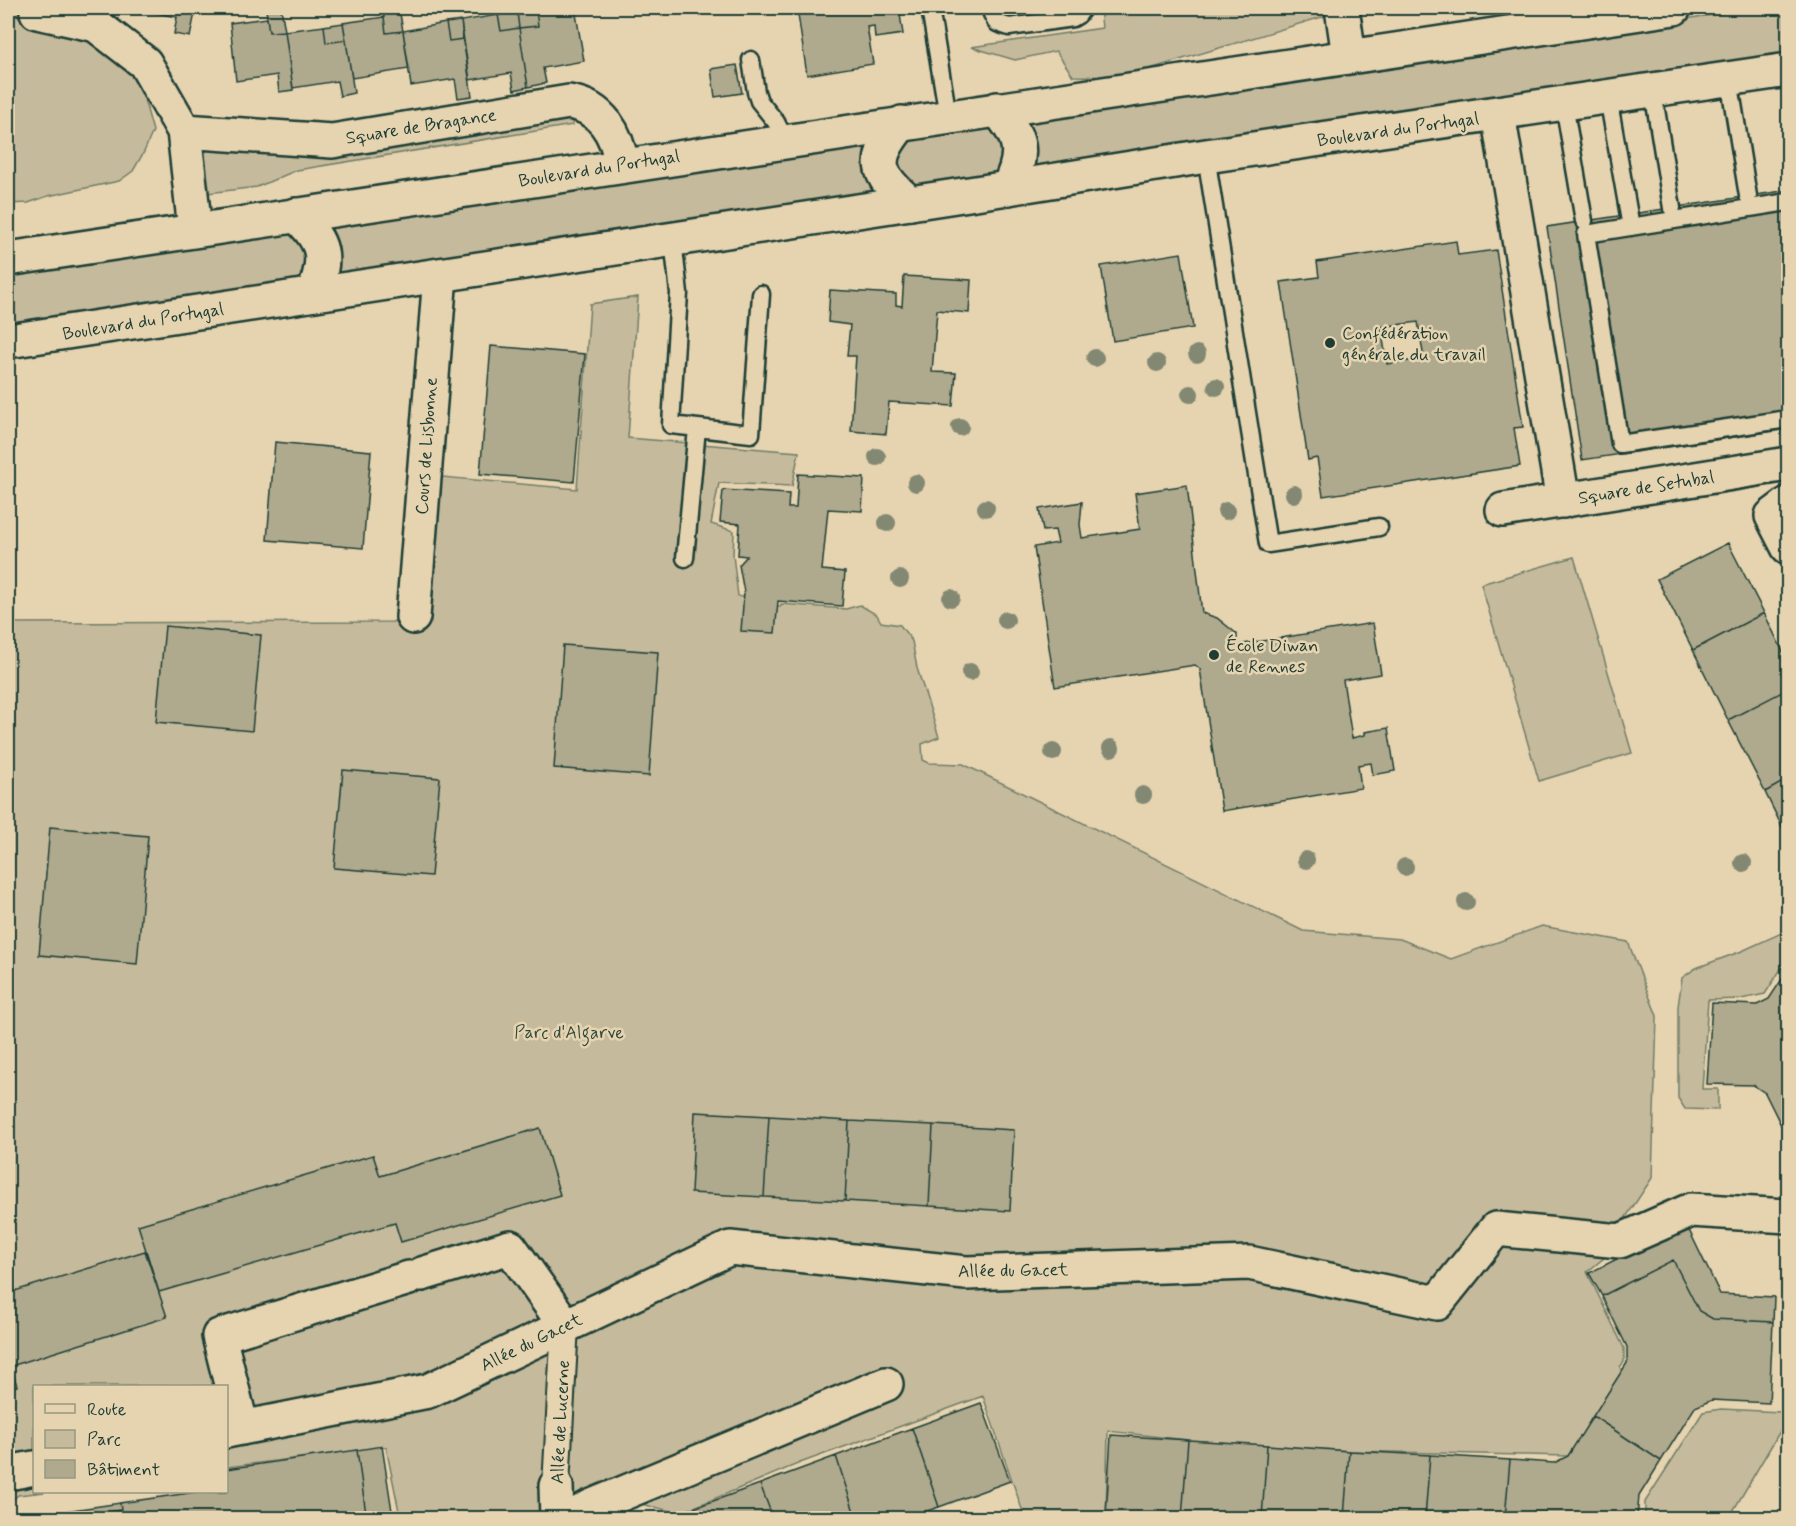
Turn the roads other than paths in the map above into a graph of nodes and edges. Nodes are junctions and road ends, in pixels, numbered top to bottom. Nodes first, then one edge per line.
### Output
1 (930, 8) edge
2 (1083, 8) edge
3 (1342, 8) edge
4 (1674, 8) edge
5 (37, 12) dead end
6 (992, 14) dead end
7 (1545, 17) edge
8 (1348, 56) junction
9 (751, 60) dead end
10 (1788, 70) edge
11 (1729, 79) junction
12 (1653, 91) junction
13 (1608, 97) junction
14 (1564, 104) junction
15 (997, 109) junction
16 (1498, 114) junction
17 (948, 116) junction
18 (902, 123) junction
19 (184, 131) junction
20 (785, 140) junction
21 (1206, 156) junction
22 (622, 165) junction
23 (1008, 189) junction
24 (1748, 196) dead end
25 (1788, 202) edge
26 (910, 203) junction
27 (1672, 208) dead end
28 (296, 215) junction
29 (1584, 221) dead end
30 (1630, 227) junction
31 (195, 230) junction
32 (673, 240) junction
33 (8, 259) edge
34 (440, 275) junction
35 (313, 294) junction
36 (761, 294) dead end
37 (8, 341) edge
38 (1788, 419) edge
39 (697, 428) junction
40 (1788, 464) edge
41 (1563, 501) junction
42 (1788, 504) edge
43 (1503, 510) dead end
44 (1379, 527) dead end
45 (1788, 547) edge
46 (685, 558) dead end
47 (413, 617) dead end
48 (1788, 1216) edge
49 (565, 1325) junction
50 (886, 1384) dead end
51 (227, 1385) edge
52 (228, 1392) edge
53 (234, 1429) edge
54 (33, 1468) edge
55 (8, 1473) edge
56 (556, 1486) joint
57 (557, 1518) edge
58 (571, 1518) edge

1 - 17 lane
2 - 6 lane
3 - 8 street
4 - 7 street, Boulevard du Portugal
5 - 19 street
7 - 8 street, Boulevard du Portugal
8 - 15 street, Boulevard du Portugal
9 - 20 lane
10 - 11 street, Boulevard du Portugal
11 - 12 street, Boulevard du Portugal
11 - 24 lane
12 - 13 street, Boulevard du Portugal
12 - 27 lane
13 - 14 street, Boulevard du Portugal
13 - 30 lane
14 - 16 street, Boulevard du Portugal
14 - 29 lane
15 - 17 street, Boulevard du Portugal
15 - 23 street
16 - 21 street, Boulevard du Portugal
16 - 41 street
17 - 18 street, Boulevard du Portugal
18 - 20 street, Boulevard du Portugal
18 - 26 street
19 - 22 street, Square de Bragance
19 - 31 street
20 - 22 street, Boulevard du Portugal
21 - 23 street, Boulevard du Portugal
21 - 44 lane
22 - 28 street, Boulevard du Portugal
23 - 26 street, Boulevard du Portugal
25 - 30 lane
26 - 32 street, Boulevard du Portugal
28 - 31 street, Boulevard du Portugal
28 - 35 street
30 - 38 lane
31 - 33 street, Boulevard du Portugal
32 - 34 street, Boulevard du Portugal
32 - 39 lane
34 - 35 street, Boulevard du Portugal
34 - 47 street, Cours de Lisbonne
35 - 37 street, Boulevard du Portugal
36 - 39 lane
39 - 46 lane
40 - 41 street, Square de Setubal
41 - 43 street, Square de Setubal
42 - 45 street
48 - 49 street, Allée du Gacet
49 - 51 street
49 - 53 street, Allée du Gacet
49 - 56 street, Allée de Lucerne
50 - 58 street
52 - 53 street
54 - 55 street
56 - 57 street, Allée de Lucerne

